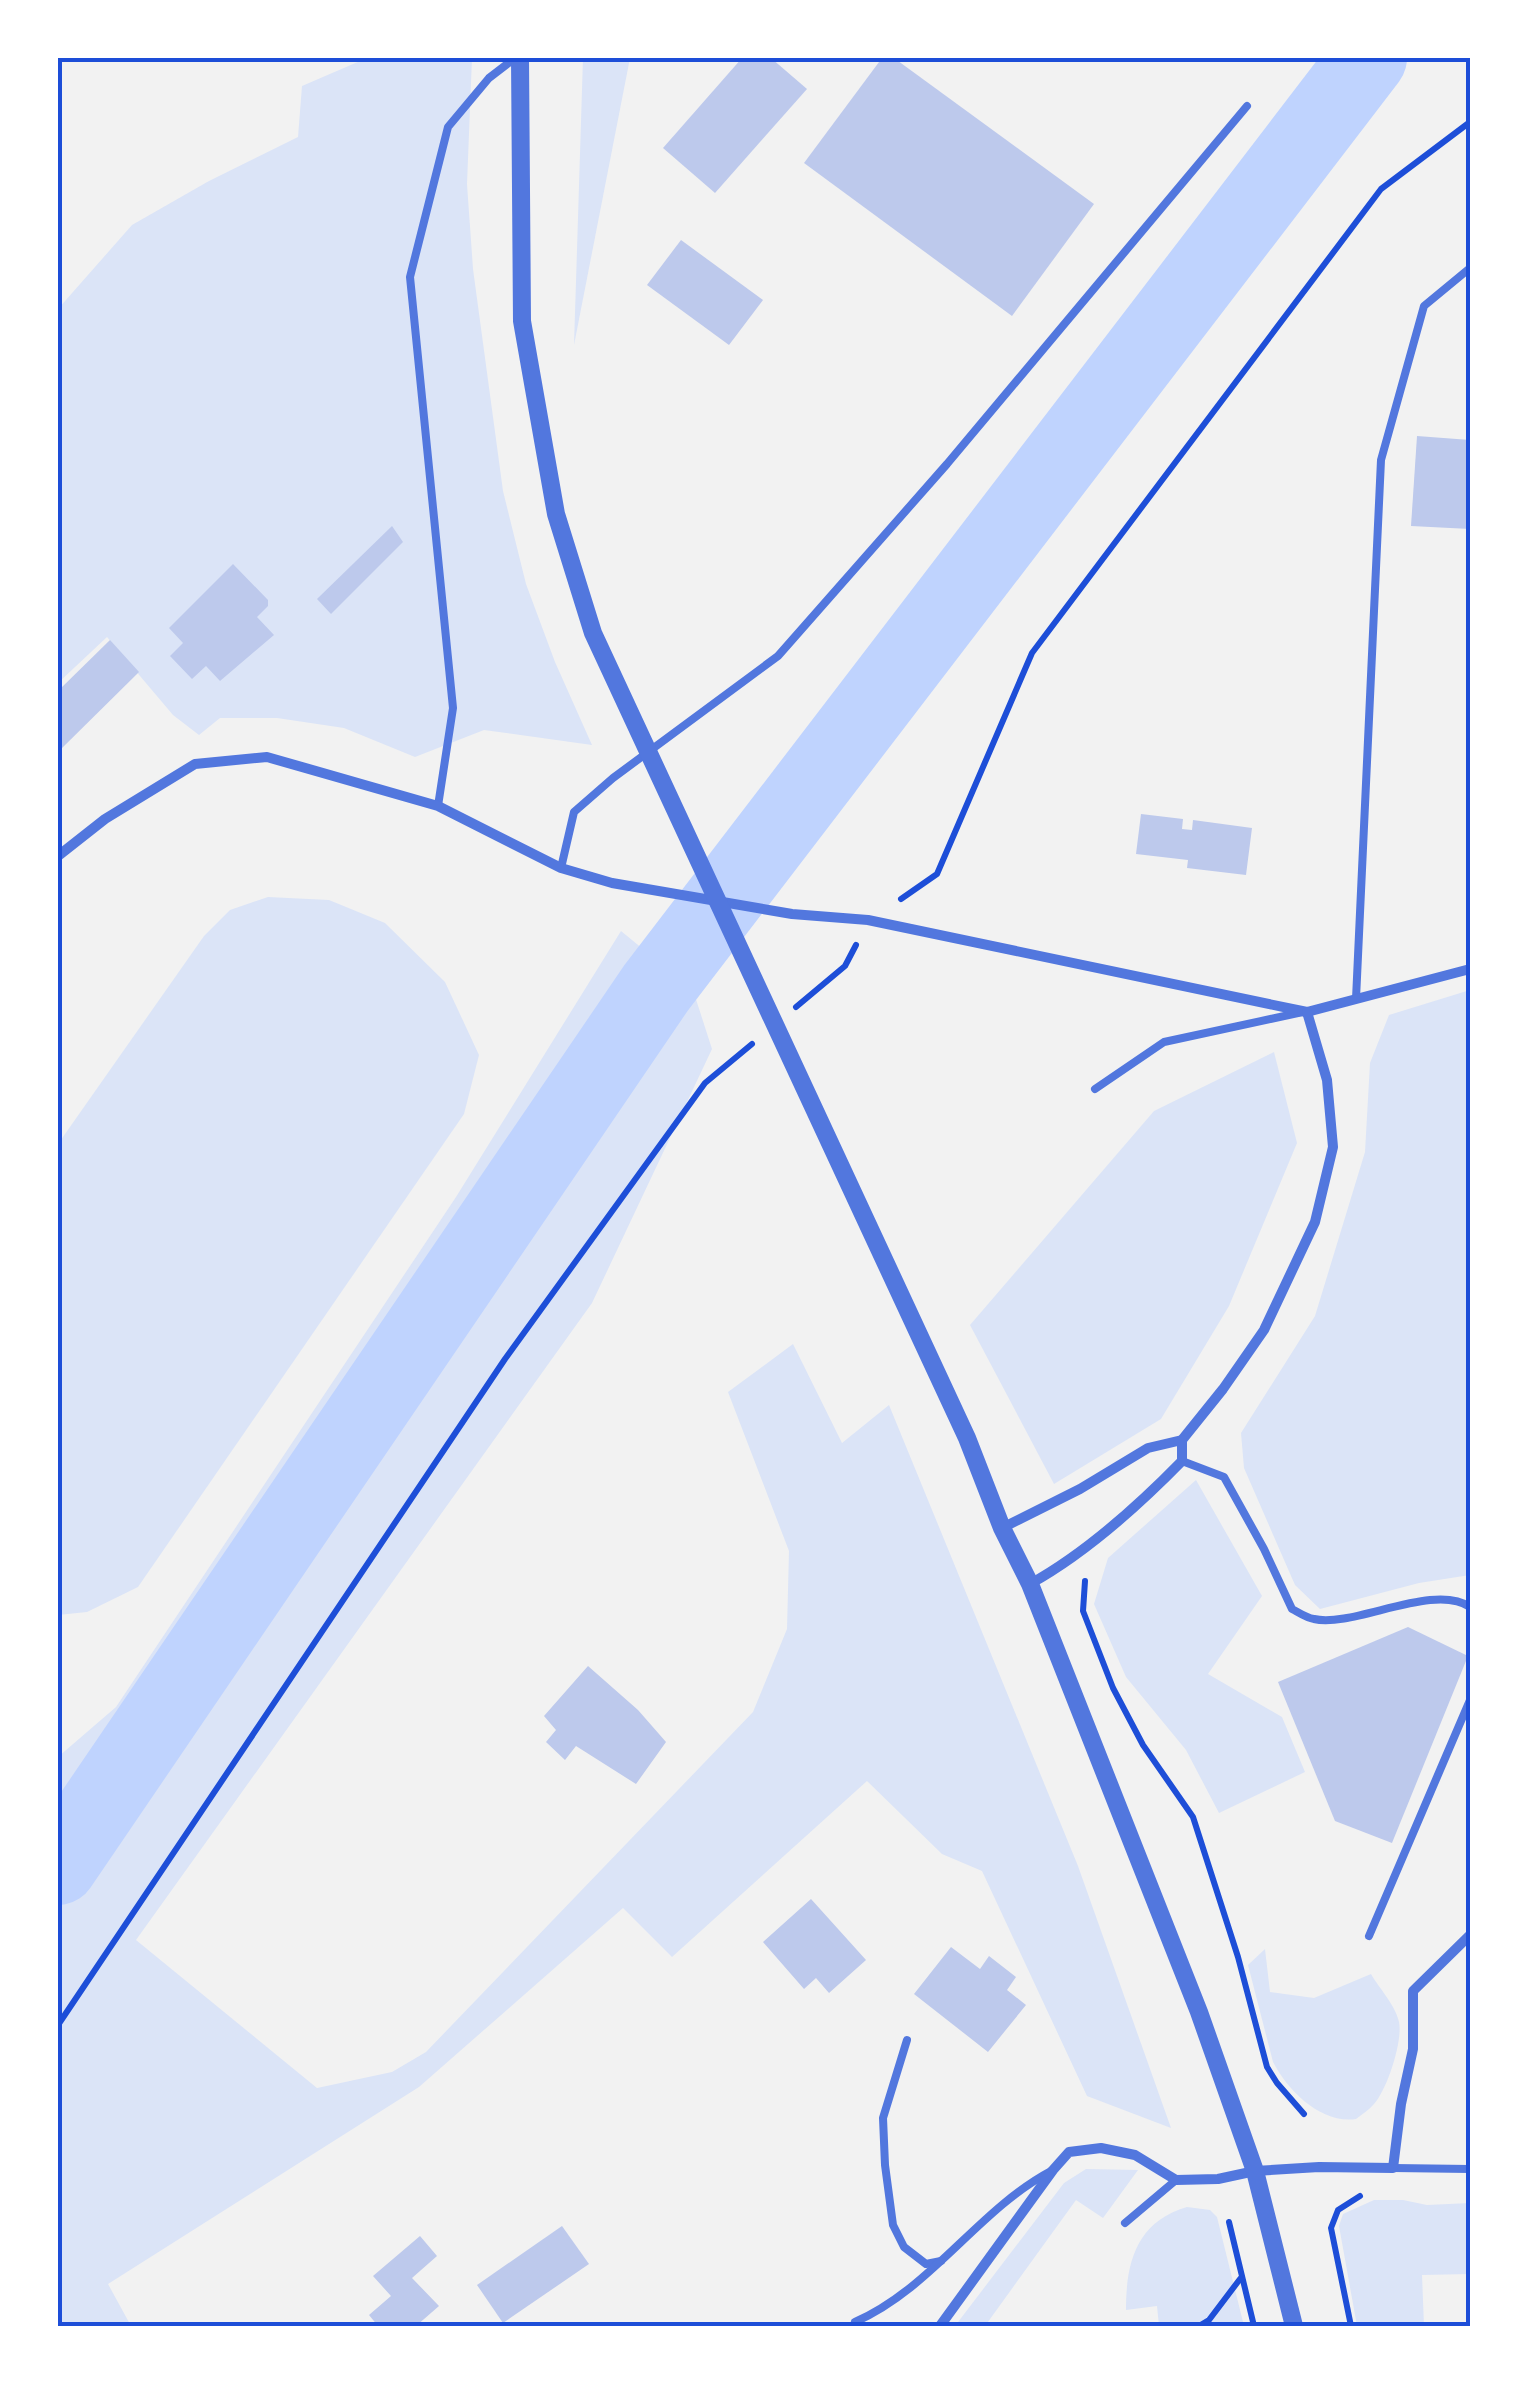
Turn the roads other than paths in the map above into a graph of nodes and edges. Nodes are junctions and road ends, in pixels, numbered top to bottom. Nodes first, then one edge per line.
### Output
1 (517, 58) edge
2 (1247, 106) dead end
3 (1470, 268) edge
4 (438, 806) junction
5 (58, 856) edge
6 (561, 868) junction
7 (1470, 969) edge
8 (1356, 999) junction
9 (1307, 1012) junction
10 (1096, 1090) dead end
11 (1182, 1440) junction
12 (1182, 1461) junction
13 (1002, 1528) junction
14 (1030, 1584) junction
15 (1470, 1607) edge
16 (1470, 1700) edge
17 (1470, 1934) edge
18 (1369, 1936) dead end
19 (907, 2040) dead end
20 (1393, 2168) junction
21 (1470, 2169) edge
22 (1053, 2170) junction
23 (1255, 2171) junction
24 (1176, 2180) junction
25 (1125, 2223) dead end
26 (941, 2261) junction
27 (854, 2322) dead end
28 (940, 2326) edge
29 (1294, 2326) edge

1 - 4 lane
1 - 13 street
2 - 6 lane
3 - 8 lane
4 - 5 street
4 - 6 street
6 - 9 street
7 - 8 street
8 - 9 street
9 - 10 lane
9 - 11 street
11 - 12 street
11 - 13 street
12 - 14 street
12 - 15 lane
13 - 14 street
14 - 23 street
16 - 18 lane
17 - 20 street
19 - 26 lane
20 - 21 lane
20 - 23 street
22 - 24 street
22 - 26 lane
22 - 28 street
23 - 24 street
23 - 29 street
24 - 25 lane
26 - 27 lane

